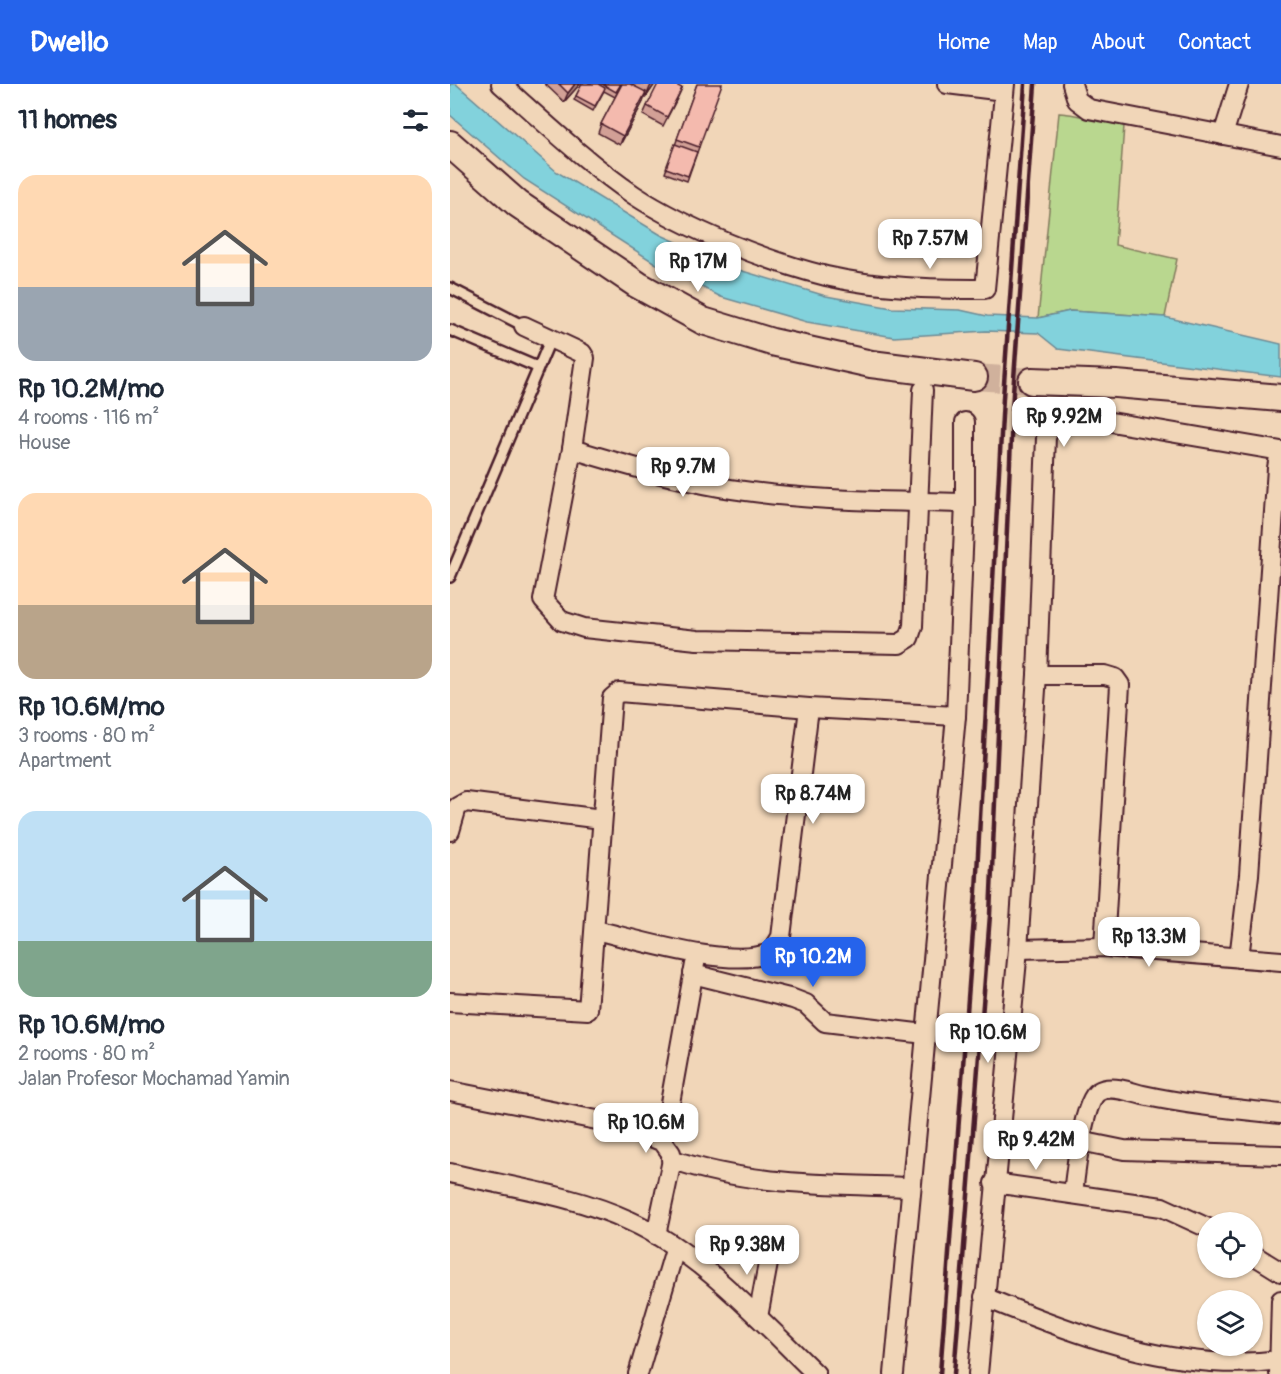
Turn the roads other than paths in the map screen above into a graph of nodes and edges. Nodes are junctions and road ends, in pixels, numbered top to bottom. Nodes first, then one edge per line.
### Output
1 (501, 84) edge
2 (947, 84) edge
3 (1072, 84) edge
4 (1239, 84) edge
5 (1004, 88) edge
6 (1223, 135) junction
7 (450, 144) edge
8 (1281, 146) edge
9 (450, 288) edge
10 (524, 326) joint
11 (450, 330) edge
12 (551, 338) junction
13 (537, 367) junction
14 (974, 377) tunnel mouth
15 (1032, 381) tunnel mouth
16 (923, 390) dead end
17 (1281, 398) edge
18 (965, 422) dead end
19 (572, 449) junction
20 (1280, 451) edge
21 (918, 502) junction
22 (965, 503) junction
23 (450, 577) edge
24 (1037, 675) junction
25 (809, 708) junction
26 (956, 716) junction
27 (602, 819) junction
28 (450, 831) edge
29 (595, 930) junction
30 (1104, 947) junction
31 (1018, 949) junction
32 (697, 954) junction
33 (1239, 958) junction
34 (1281, 962) edge
35 (693, 974) junction
36 (450, 1002) edge
37 (925, 1034) junction
38 (450, 1091) edge
39 (1281, 1114) edge
40 (1080, 1141) junction
41 (663, 1142) junction
42 (1281, 1155) edge
43 (671, 1159) junction
44 (450, 1173) edge
45 (994, 1184) junction
46 (911, 1187) junction
47 (1073, 1194) junction
48 (1197, 1223) edge
49 (656, 1235) junction
50 (772, 1242) dead end
51 (675, 1249) junction
52 (1263, 1261) edge
53 (1281, 1272) edge
54 (984, 1297) junction
55 (1281, 1302) edge
56 (758, 1317) junction
57 (1279, 1367) edge
58 (638, 1374) edge
59 (816, 1374) edge
60 (894, 1374) edge
61 (978, 1374) edge

1 - 5 street
2 - 5 street
3 - 6 street
4 - 6 street
6 - 8 street
7 - 14 street
9 - 10 lane
10 - 12 street
11 - 13 lane
12 - 13 lane
12 - 19 street
13 - 23 lane
15 - 17 street
16 - 21 street
18 - 22 street
19 - 21 street
19 - 21 street
20 - 24 street
20 - 33 street
21 - 22 street
22 - 26 street
24 - 30 street
24 - 31 street
25 - 26 street
25 - 27 street
25 - 32 street
26 - 37 street
27 - 28 street
27 - 29 street
29 - 32 street
29 - 36 street
30 - 31 street
30 - 33 street
31 - 45 street
32 - 35 street
33 - 34 street
35 - 37 street
35 - 41 street
37 - 46 street
38 - 41 street
39 - 40 street
40 - 42 street
40 - 47 street
41 - 43 street
43 - 46 street
43 - 49 street
44 - 49 street
45 - 47 street
45 - 54 street
46 - 60 street
47 - 48 street
49 - 51 street
50 - 56 street
51 - 56 street
51 - 58 street
52 - 53 street
54 - 57 street
54 - 61 street
55 - 57 street
56 - 59 street

